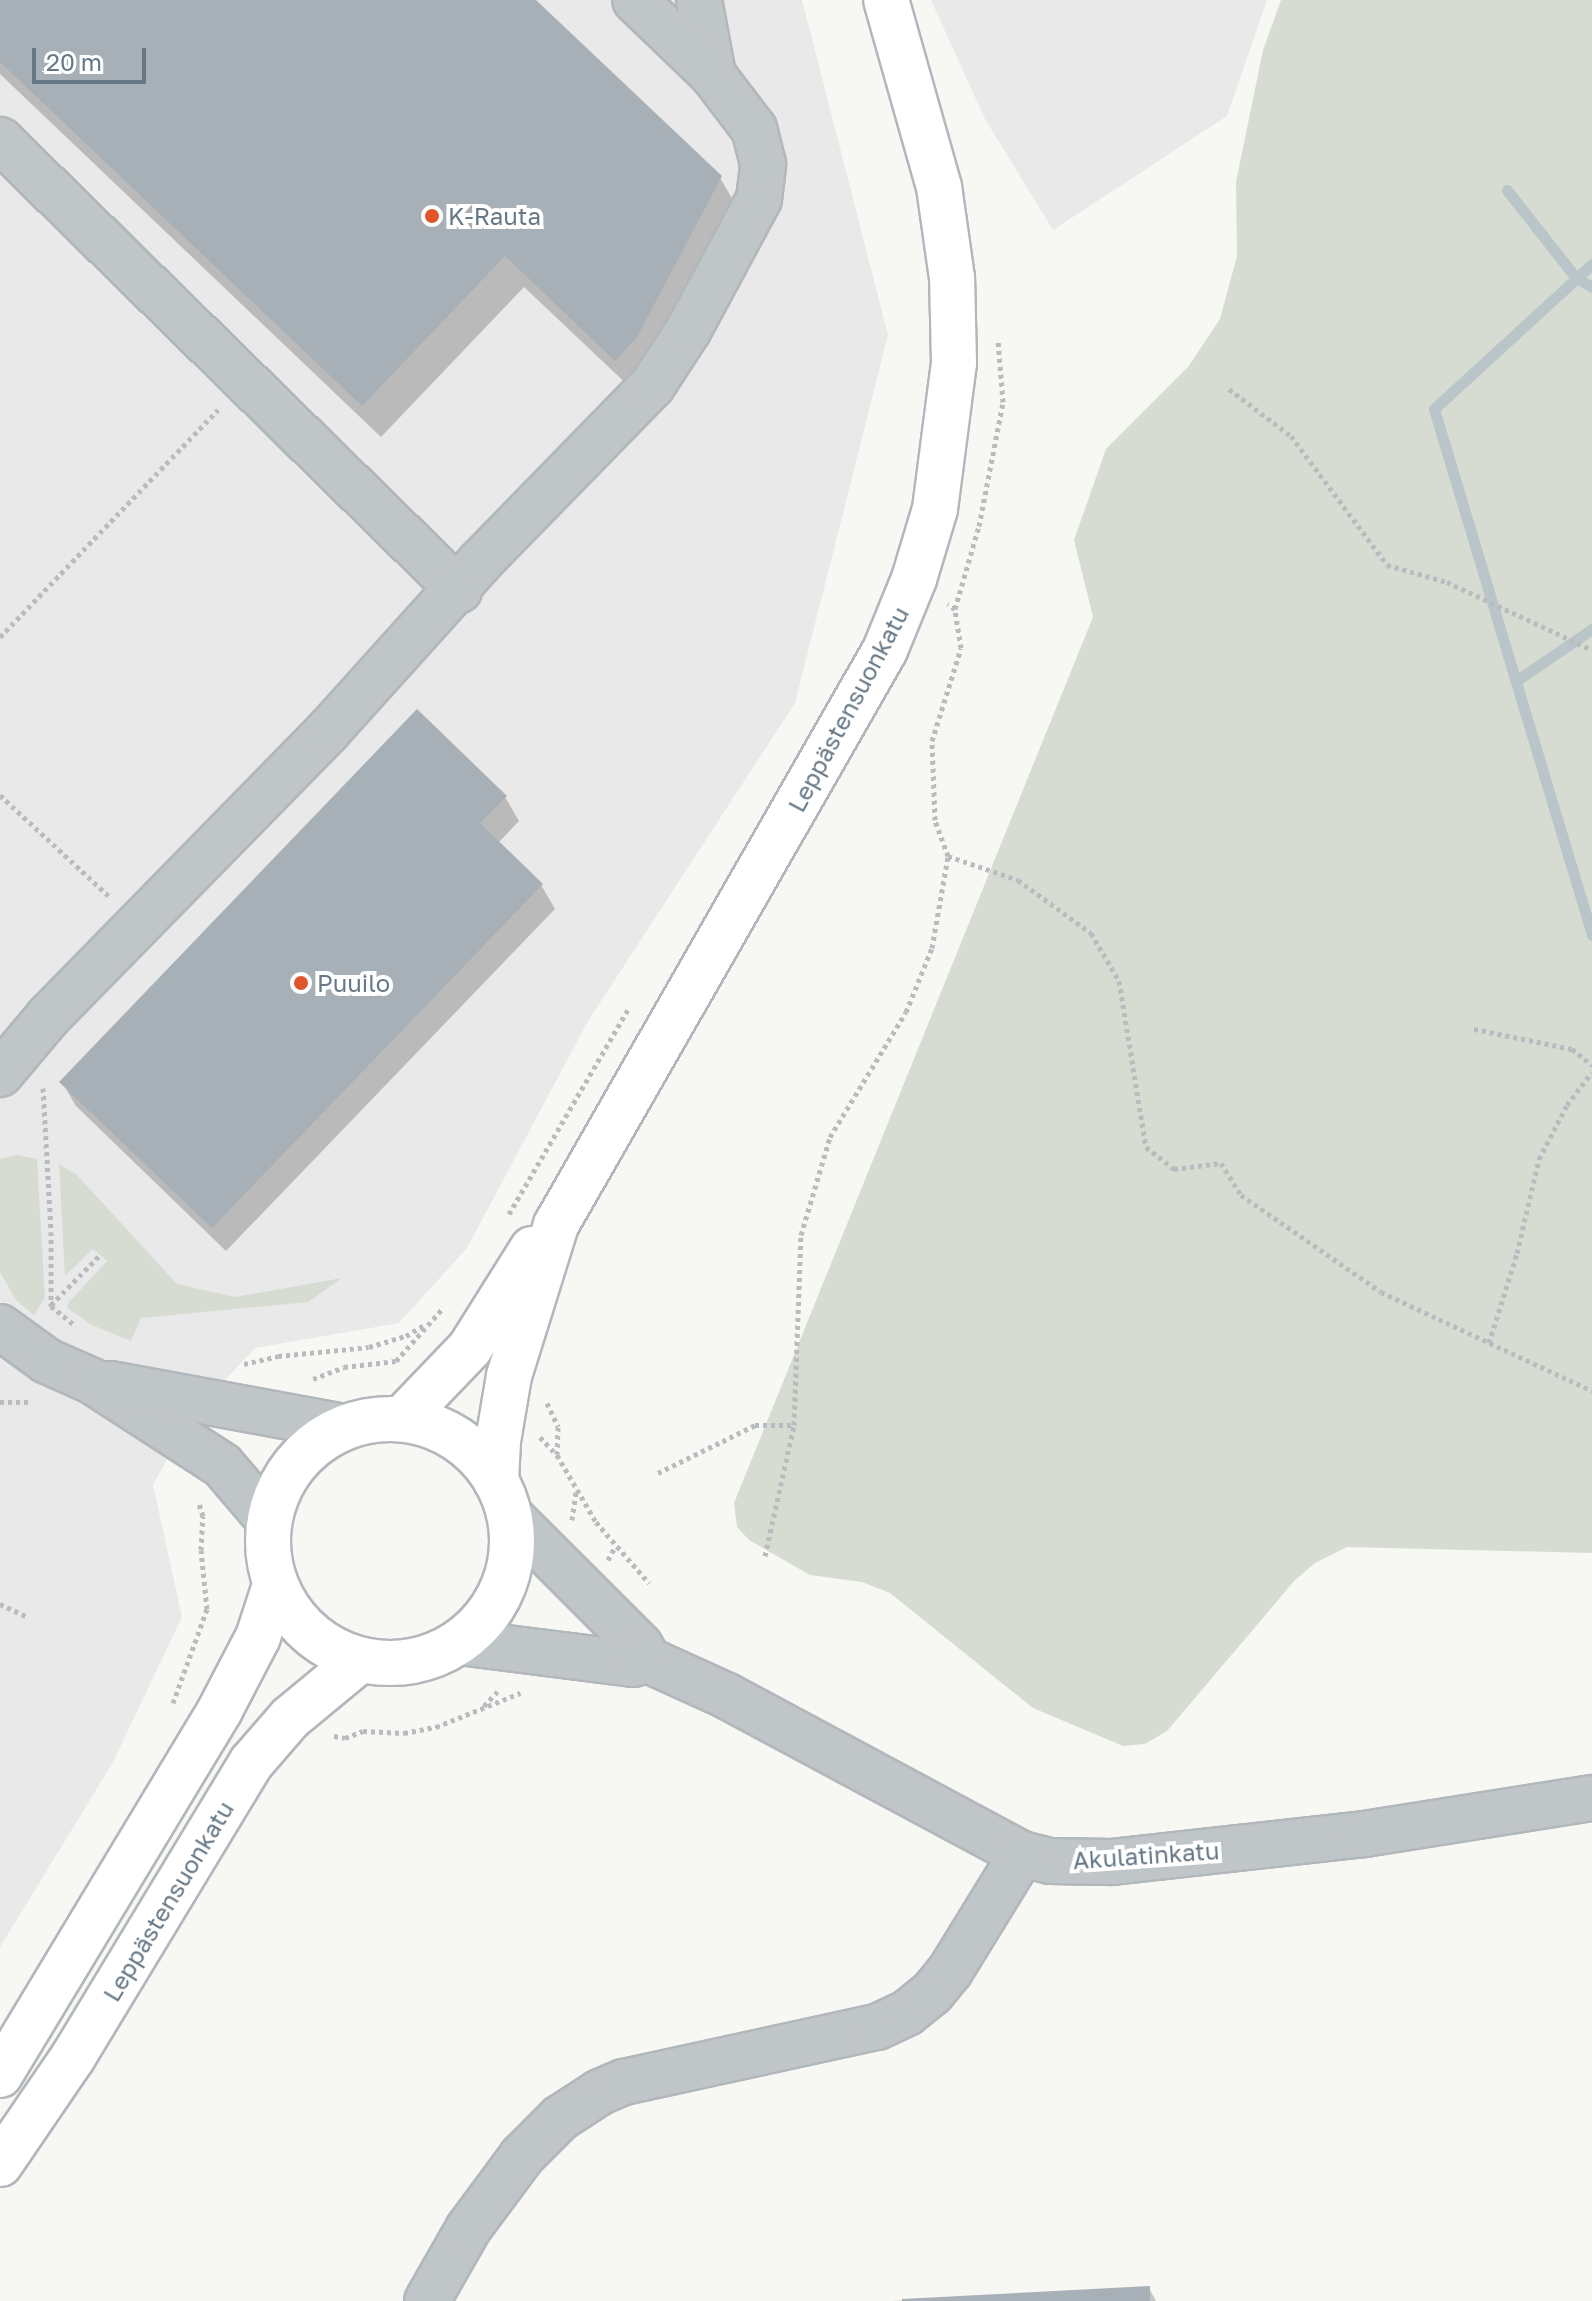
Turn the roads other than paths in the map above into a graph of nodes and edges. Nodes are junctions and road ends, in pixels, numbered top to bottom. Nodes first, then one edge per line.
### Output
1 (635, 0) edge
2 (699, 0) edge
3 (886, 0) edge
4 (713, 75) junction
5 (0, 140) edge
6 (459, 590) junction
7 (0, 1074) edge
8 (556, 1225) junction
9 (0, 1327) edge
10 (92, 1381) junction
11 (402, 1419) junction
12 (345, 1427) junction
13 (503, 1498) junction
14 (269, 1520) junction
15 (275, 1585) junction
16 (459, 1642) junction
17 (360, 1660) junction
18 (648, 1660) junction
19 (1592, 1798) edge
20 (1022, 1854) junction
21 (0, 2075) edge
22 (0, 2164) edge
23 (427, 2301) edge

1 - 4 street
2 - 4 street
3 - 8 main road, Leppästensuonkatu
4 - 6 street
5 - 6 street
6 - 7 street
8 - 11 main road, Leppästensuonkatu
8 - 13 main road, Leppästensuonkatu
9 - 10 street
10 - 12 street
10 - 14 street
11 - 12 main road
11 - 13 main road
12 - 14 main road
13 - 16 main road
13 - 18 street, Akulatinkatu
14 - 15 main road
15 - 17 main road
15 - 21 main road
16 - 17 main road
16 - 18 street, Akulatinkatu
17 - 22 main road, Leppästensuonkatu
18 - 20 street, Akulatinkatu
19 - 20 street, Akulatinkatu
20 - 23 street

